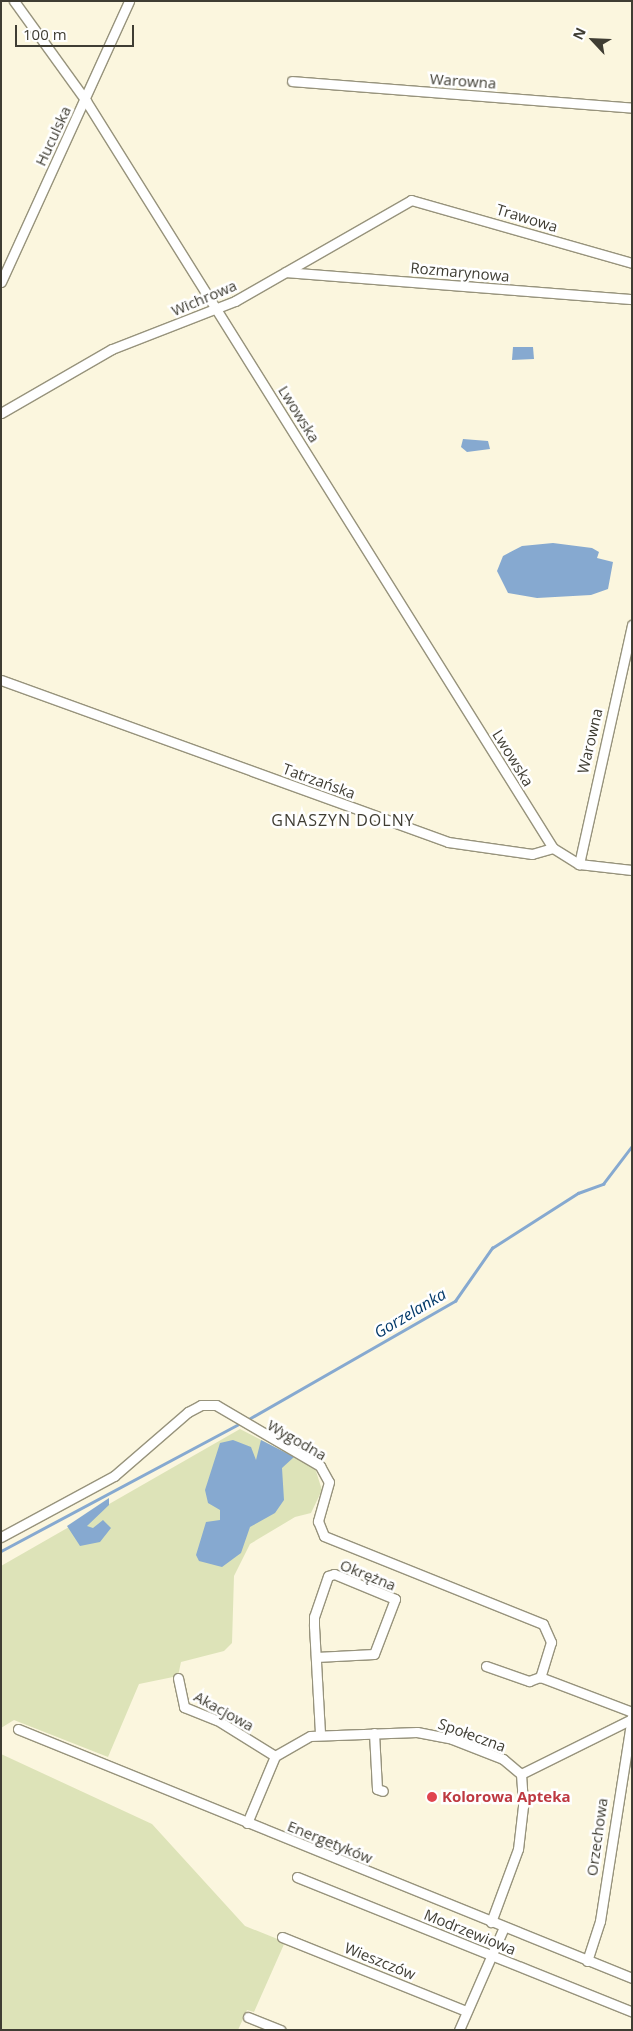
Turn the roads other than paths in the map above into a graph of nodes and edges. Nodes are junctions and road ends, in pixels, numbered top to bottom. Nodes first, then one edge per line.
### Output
1 (14, 1) edge
2 (129, 1) edge
3 (292, 81) dead end
4 (86, 101) junction
5 (632, 108) edge
6 (414, 200) joint
7 (632, 263) edge
8 (286, 272) junction
9 (1, 282) edge
10 (632, 299) edge
11 (218, 309) junction
12 (1, 413) edge
13 (632, 625) edge
14 (1, 680) edge
15 (553, 848) junction
16 (579, 864) junction
17 (632, 870) edge
18 (1, 1537) edge
19 (316, 1657) junction
20 (486, 1666) dead end
21 (540, 1677) junction
22 (178, 1678) dead end
23 (631, 1716) edge
24 (18, 1728) dead end
25 (374, 1732) junction
26 (320, 1734) junction
27 (275, 1756) junction
28 (521, 1774) junction
29 (383, 1791) dead end
30 (247, 1823) junction
31 (298, 1877) dead end
32 (491, 1922) junction
33 (504, 1927) junction
34 (282, 1937) dead end
35 (491, 1955) junction
36 (587, 1961) junction
37 (632, 1978) edge
38 (466, 2011) junction
39 (632, 2012) edge
40 (248, 2017) dead end
41 (280, 2030) edge
42 (459, 2030) edge

1 - 4 street, Lwowska
2 - 4 street, Huculska
3 - 5 street, Warowna
4 - 9 street, Huculska
4 - 11 street, Lwowska
6 - 7 street, Trawowa
6 - 8 street, Wichrowa
8 - 10 street, Rozmarynowa
8 - 11 street, Wichrowa
11 - 12 street, Wichrowa
11 - 15 street, Lwowska
13 - 16 street, Warowna
14 - 15 street, Tatrzańska
15 - 16 street
16 - 17 street
18 - 21 street, Wygodna
19 - 19 street, Okrężna
19 - 26 street, Okrężna
20 - 21 street
21 - 23 street
22 - 27 street, Akacjowa
23 - 28 street
23 - 36 street, Orzechowa
24 - 30 street, Energetyków
25 - 26 street, Społeczna
25 - 28 street, Społeczna
25 - 29 street
26 - 27 street, Społeczna
27 - 30 street
28 - 32 street
30 - 32 street, Energetyków
31 - 35 street, Modrzewiowa
32 - 33 street, Energetyków
33 - 35 street
33 - 36 street, Energetyków
34 - 38 street, Wieszczów
35 - 38 street
35 - 39 street, Modrzewiowa
36 - 37 street, Energetyków
38 - 42 street
40 - 41 street

